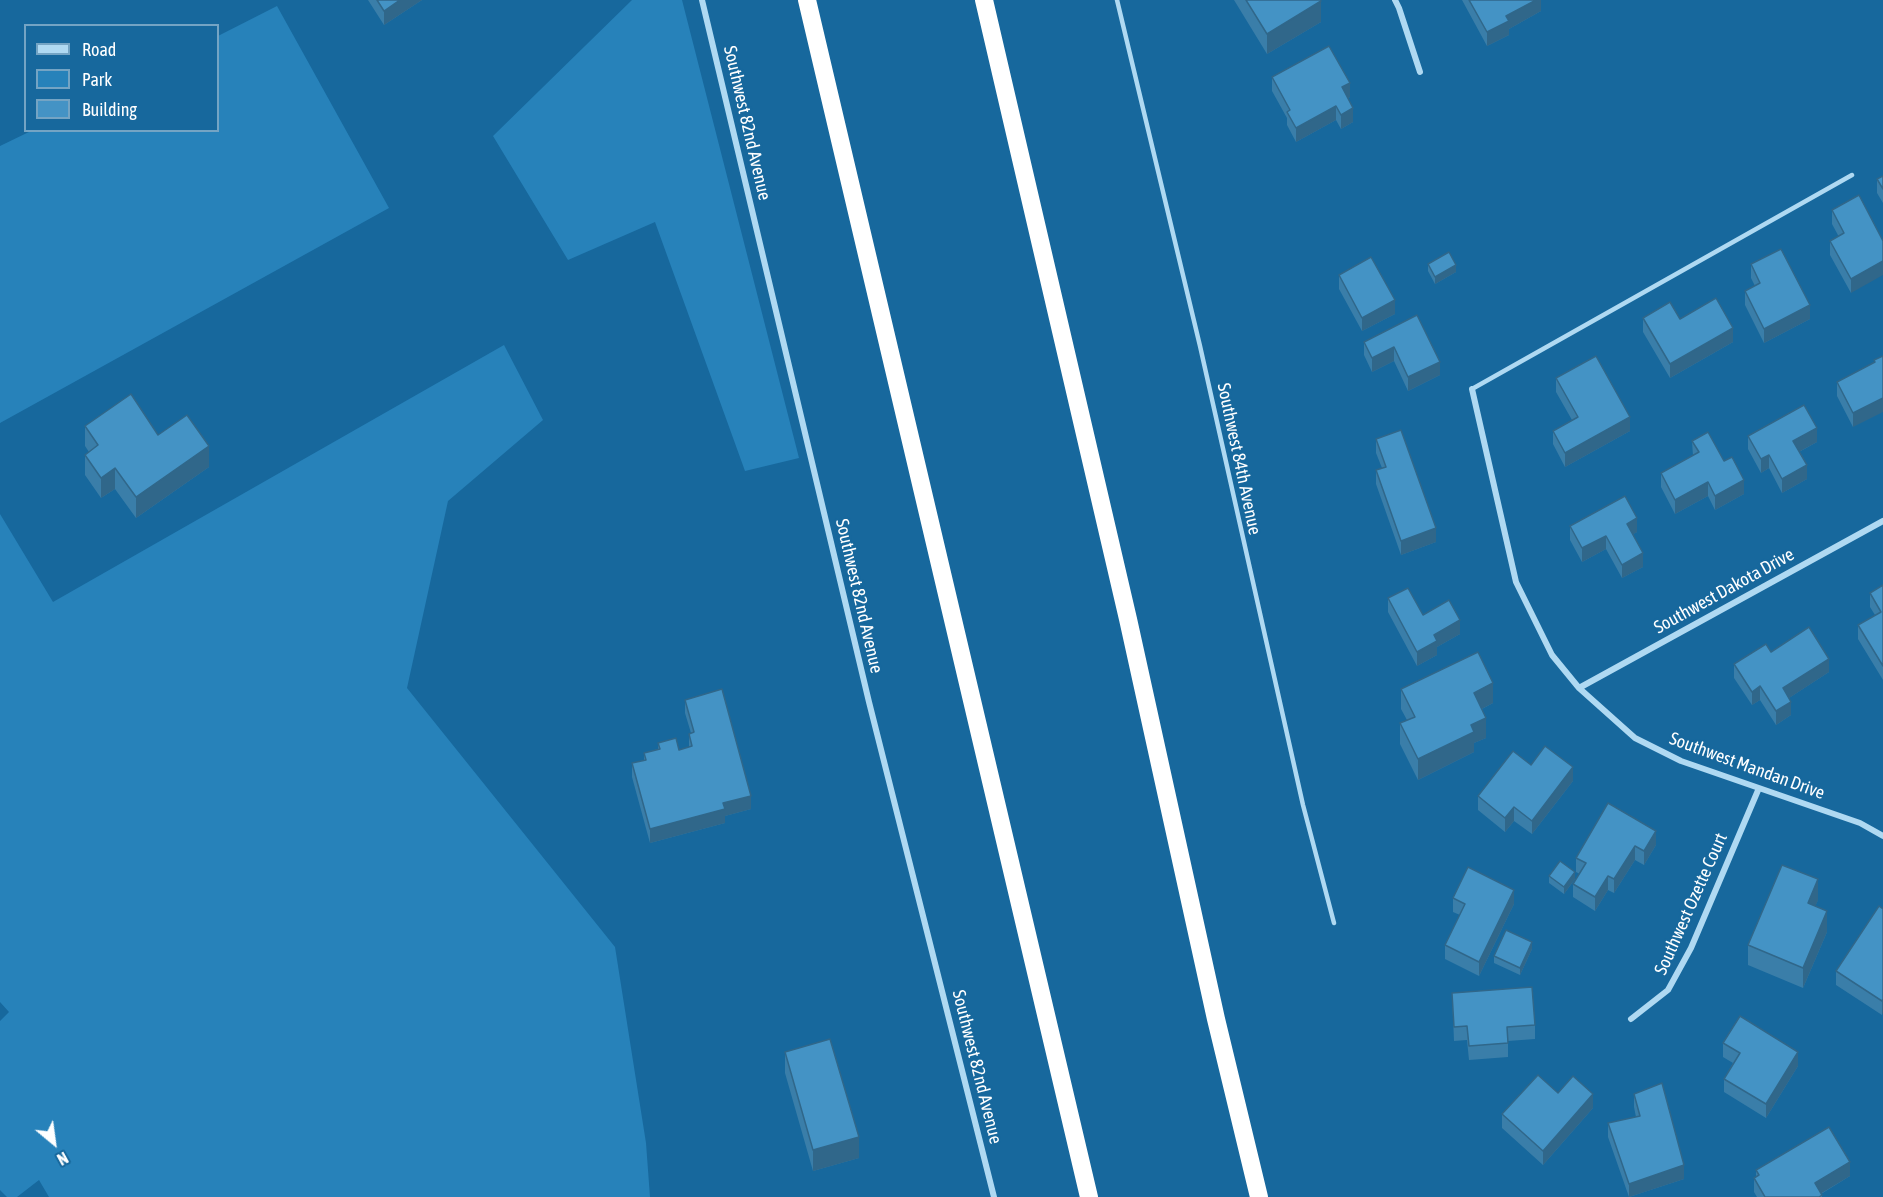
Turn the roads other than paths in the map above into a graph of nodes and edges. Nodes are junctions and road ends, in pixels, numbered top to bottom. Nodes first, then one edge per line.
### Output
1 (702, 0) edge
2 (807, 0) edge
3 (984, 0) edge
4 (1117, 0) edge
5 (1395, 0) edge
6 (1420, 72) dead end
7 (1852, 175) dead end
8 (1472, 389) joint
9 (1883, 521) edge
10 (1579, 688) junction
11 (1759, 788) junction
12 (1883, 836) edge
13 (1334, 924) dead end
14 (1631, 1019) dead end
15 (994, 1197) edge
16 (1089, 1197) edge
17 (1259, 1197) edge

1 - 15 street, Southwest 82nd Avenue
2 - 16 highway
3 - 17 highway
4 - 13 lane, Southwest 84th Avenue
5 - 6 street
7 - 8 lane
8 - 10 street, Southwest Mandan Drive
9 - 10 street, Southwest Dakota Drive
10 - 11 street, Southwest Mandan Drive
11 - 12 street, Southwest Mandan Drive
11 - 14 street, Southwest Ozette Court

